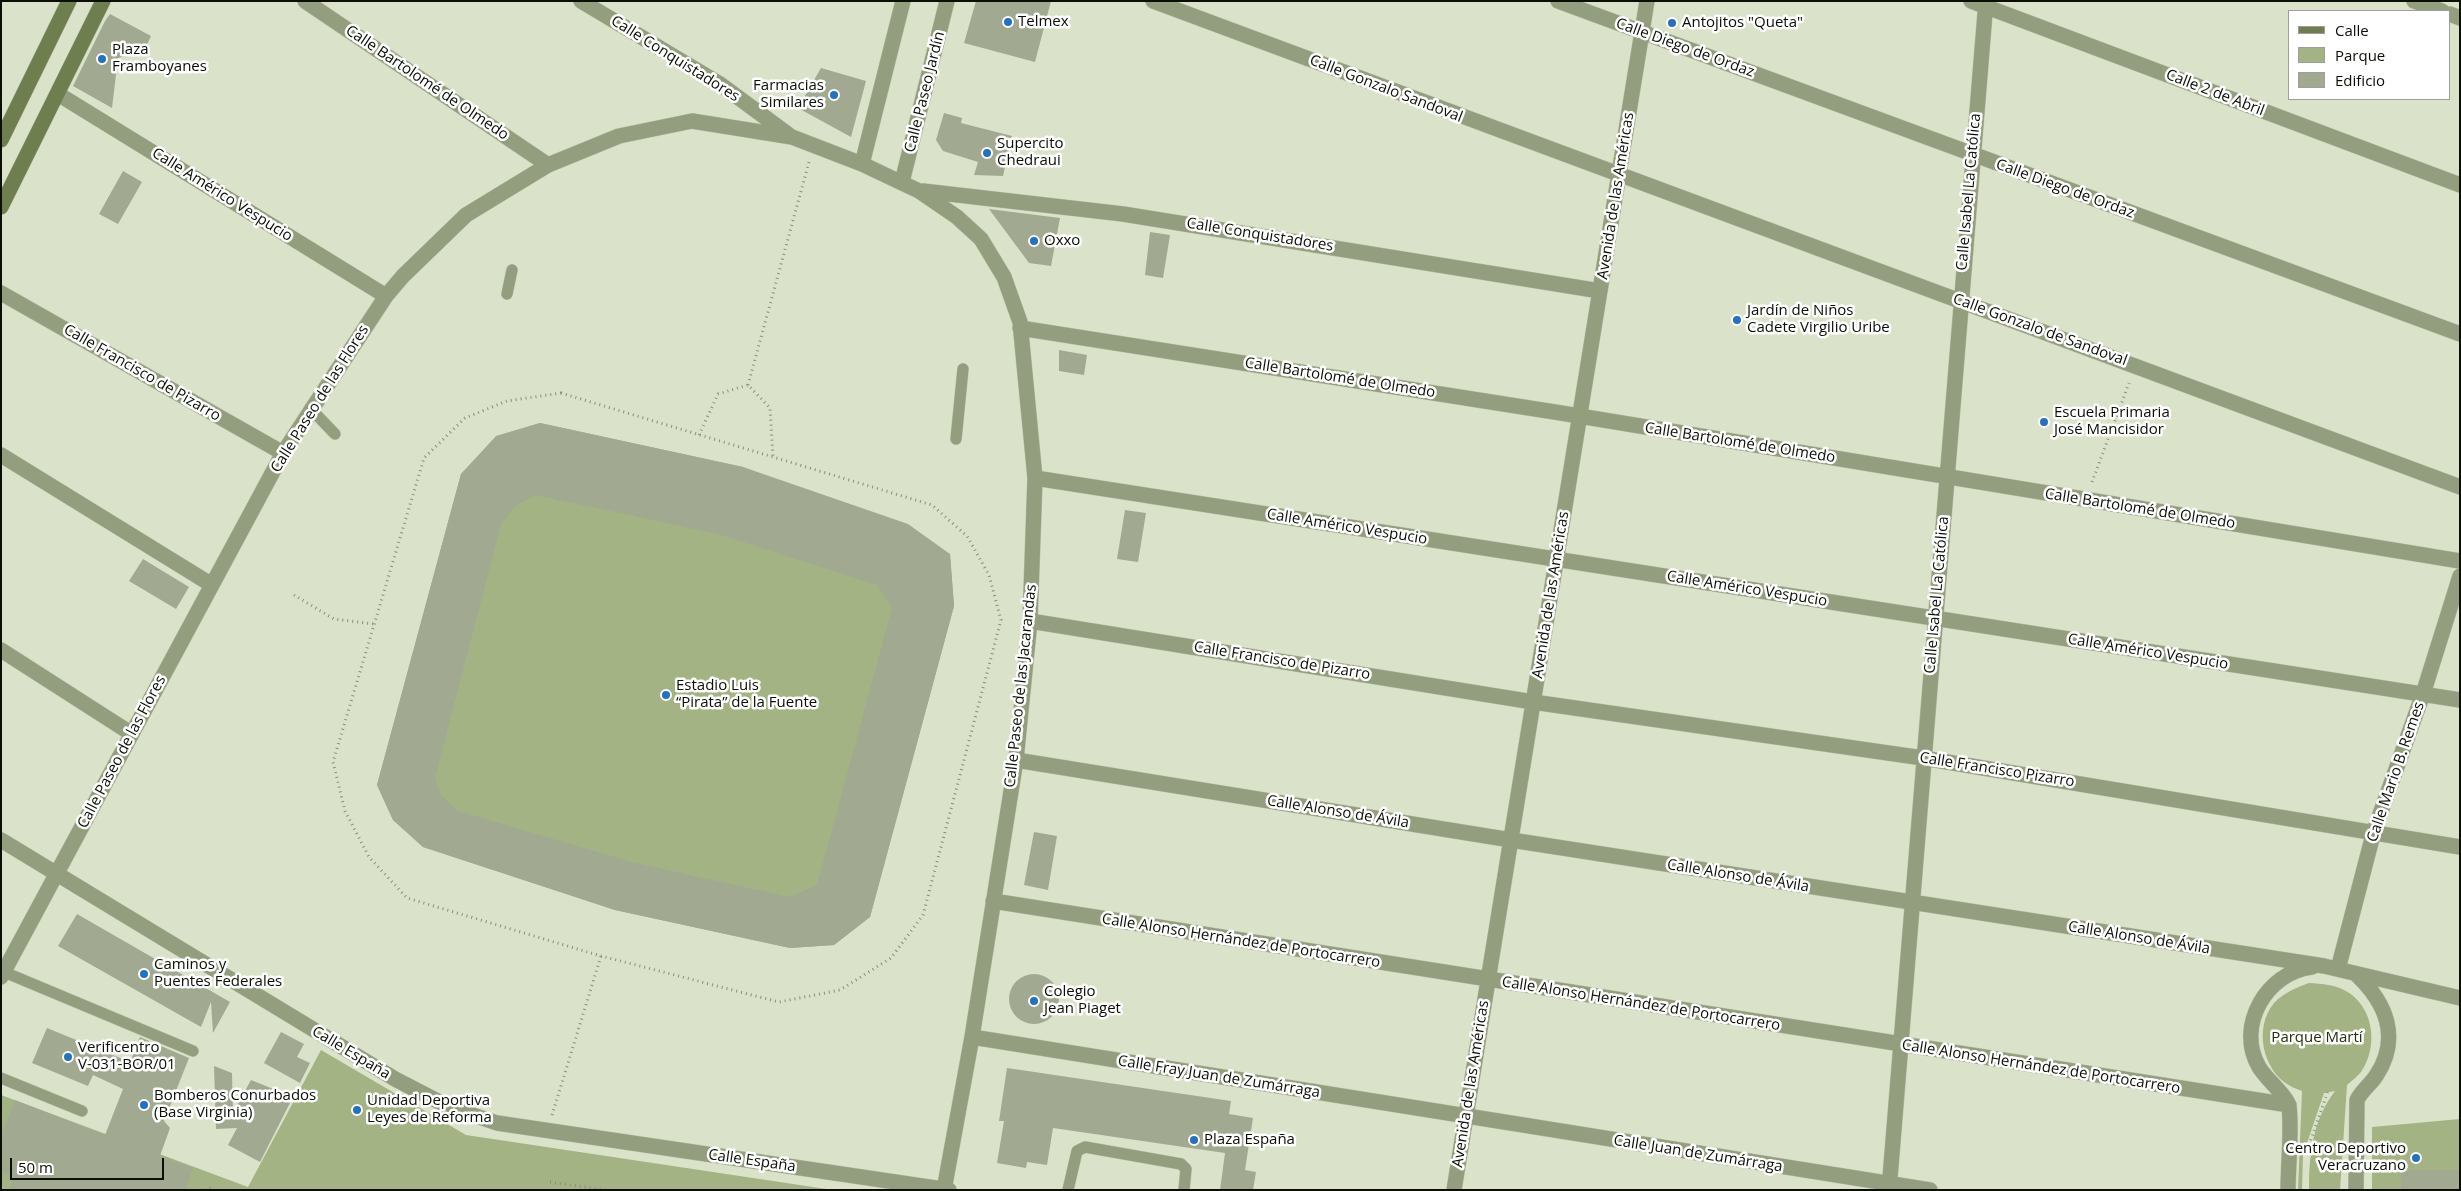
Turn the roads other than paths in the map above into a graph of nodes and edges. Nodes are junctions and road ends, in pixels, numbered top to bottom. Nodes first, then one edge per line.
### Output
1 (69, 1) edge
2 (103, 1) edge
3 (305, 1) edge
4 (581, 1) edge
5 (903, 1) edge
6 (947, 1) edge
7 (1153, 1) edge
8 (1558, 1) edge
9 (1647, 1) edge
10 (2414, 1) edge
11 (1980, 3) edge
12 (2439, 10) edge
13 (1642, 32) junction
14 (58, 94) junction
15 (792, 137) junction
16 (1, 140) edge
17 (1972, 154) junction
18 (862, 164) junction
19 (548, 165) junction
20 (1619, 176) junction
21 (902, 182) junction
22 (2460, 185) edge
23 (919, 191) junction
24 (1, 207) edge
25 (512, 270) dead end
26 (1600, 291) junction
27 (1, 293) edge
28 (507, 294) dead end
29 (386, 296) junction
30 (1960, 300) junction
31 (1020, 328) junction
32 (2460, 334) edge
33 (963, 369) dead end
34 (310, 408) junction
35 (1580, 417) junction
36 (335, 434) dead end
37 (956, 438) dead end
38 (283, 453) junction
39 (1, 455) edge
40 (1946, 477) junction
41 (1035, 478) junction
42 (2460, 487) edge
43 (1556, 559) junction
44 (2460, 561) edge
45 (2460, 576) edge
46 (212, 585) junction
47 (1935, 619) junction
48 (1030, 621) junction
49 (1, 650) edge
50 (2423, 694) junction
51 (2460, 700) edge
52 (1533, 702) junction
53 (132, 734) junction
54 (1923, 758) junction
55 (1016, 760) junction
56 (2374, 831) junction
57 (1, 840) edge
58 (1511, 840) junction
59 (2460, 846) edge
60 (56, 875) junction
61 (994, 901) junction
62 (1912, 903) junction
63 (2331, 967) junction
64 (3, 974) edge
65 (2357, 975) junction
66 (1488, 980) junction
67 (2460, 998) edge
68 (972, 1036) junction
69 (1900, 1045) junction
70 (192, 1051) dead end
71 (1, 1078) edge
72 (2289, 1105) junction
73 (82, 1111) dead end
74 (1466, 1116) junction
75 (1889, 1187) edge
76 (944, 1189) edge
77 (949, 1190) edge
78 (1068, 1190) edge
79 (1184, 1190) edge
80 (1454, 1190) edge
81 (1930, 1190) edge
82 (2288, 1190) edge
83 (2356, 1190) edge

1 - 16 main road
2 - 14 main road
3 - 19 street, Calle Bartolomé de Olmedo
4 - 15 street, Calle Conquistadores
5 - 18 street
6 - 21 street, Calle Paseo Jardín
7 - 20 street, Calle Gonzalo Sandoval
8 - 13 street, Calle Diego de Ordaz
9 - 13 street, Avenida de las Américas
10 - 12 street
11 - 17 street, Calle Isabel La Católica
11 - 22 street, Calle 2 de Abril
13 - 17 street, Calle Diego de Ordaz
13 - 20 street, Avenida de las Américas
14 - 24 main road
14 - 29 street, Calle Américo Vespucio
15 - 18 street, Calle Paseo de las Flores
15 - 19 street, Calle Paseo de las Flores
17 - 30 street, Calle Isabel La Católica
17 - 32 street, Calle Diego de Ordaz
18 - 21 street, Calle Paseo de las Jacarandas
19 - 29 street, Calle Paseo de las Flores
20 - 26 street, Avenida de las Américas
20 - 30 street, Calle Gonzalo de Sandoval
21 - 23 street, Calle Paseo de las Jacarandas
23 - 26 street, Calle Conquistadores
23 - 31 street, Calle Paseo de las Jacarandas
25 - 28 lane
26 - 35 street, Avenida de las Américas
27 - 38 street, Calle Francisco de Pizarro
29 - 34 street, Calle Paseo de las Flores
30 - 40 street, Calle Isabel La Católica
30 - 42 street, Calle Gonzalo de Sandoval
31 - 35 street, Calle Bartolomé de Olmedo
31 - 41 street, Calle Paseo de las Jacarandas
33 - 37 lane
34 - 36 lane
34 - 38 street, Calle Paseo de las Flores
35 - 40 street, Calle Bartolomé de Olmedo
35 - 43 street, Avenida de las Américas
38 - 46 street, Calle Paseo de las Flores
39 - 46 street
40 - 44 street, Calle Bartolomé de Olmedo
40 - 47 street, Calle Isabel La Católica
41 - 43 street, Calle Américo Vespucio
41 - 48 street, Calle Paseo de las Jacarandas
43 - 47 street, Calle Américo Vespucio
43 - 52 street, Avenida de las Américas
45 - 50 street, Calle Mario B. Remes
46 - 53 street, Calle Paseo de las Flores
47 - 50 street, Calle Américo Vespucio
47 - 54 street, Calle Isabel La Católica
48 - 52 street, Calle Francisco de Pizarro
48 - 55 street, Calle Paseo de las Jacarandas
49 - 53 street
50 - 51 street, Calle Américo Vespucio
50 - 56 street, Calle Mario B. Remes
52 - 54 street, Calle Francisco Pizarro
52 - 58 street, Avenida de las Américas
53 - 60 street, Calle Paseo de las Flores
54 - 56 street, Calle Francisco Pizarro
54 - 62 street, Calle Isabel La Católica
55 - 58 street, Calle Alonso de Ávila
55 - 61 street, Calle Paseo de las Jacarandas
56 - 59 street, Calle Francisco Pizarro
56 - 63 street, Calle Mario B. Remes
57 - 60 street, Calle España
58 - 62 street, Calle Alonso de Ávila
58 - 66 street, Avenida de las Américas
60 - 64 street, Calle Paseo de las Flores
60 - 76 street, Calle España
61 - 66 street, Calle Alonso Hernández de Portocarrero
61 - 68 street, Calle Paseo de las Jacarandas
62 - 63 street, Calle Alonso de Ávila
62 - 69 street, Calle Isabel La Católica
63 - 65 street, Calle Alonso de Ávila
63 - 72 street
64 - 70 lane
65 - 67 street, Calle Alonso de Ávila
65 - 83 street
66 - 69 street, Calle Alonso Hernández de Portocarrero
66 - 74 street, Avenida de las Américas
68 - 74 street, Calle Fray Juan de Zumárraga
68 - 76 street, Calle Paseo de las Jacarandas
69 - 72 street, Calle Alonso Hernández de Portocarrero
69 - 75 street, Calle Isabel La Católica
71 - 73 lane
72 - 82 street
74 - 75 street, Calle Juan de Zumárraga
74 - 80 street, Avenida de las Américas
75 - 81 street, Calle Juan de Zumárraga
76 - 77 street, Calle España
78 - 79 lane

